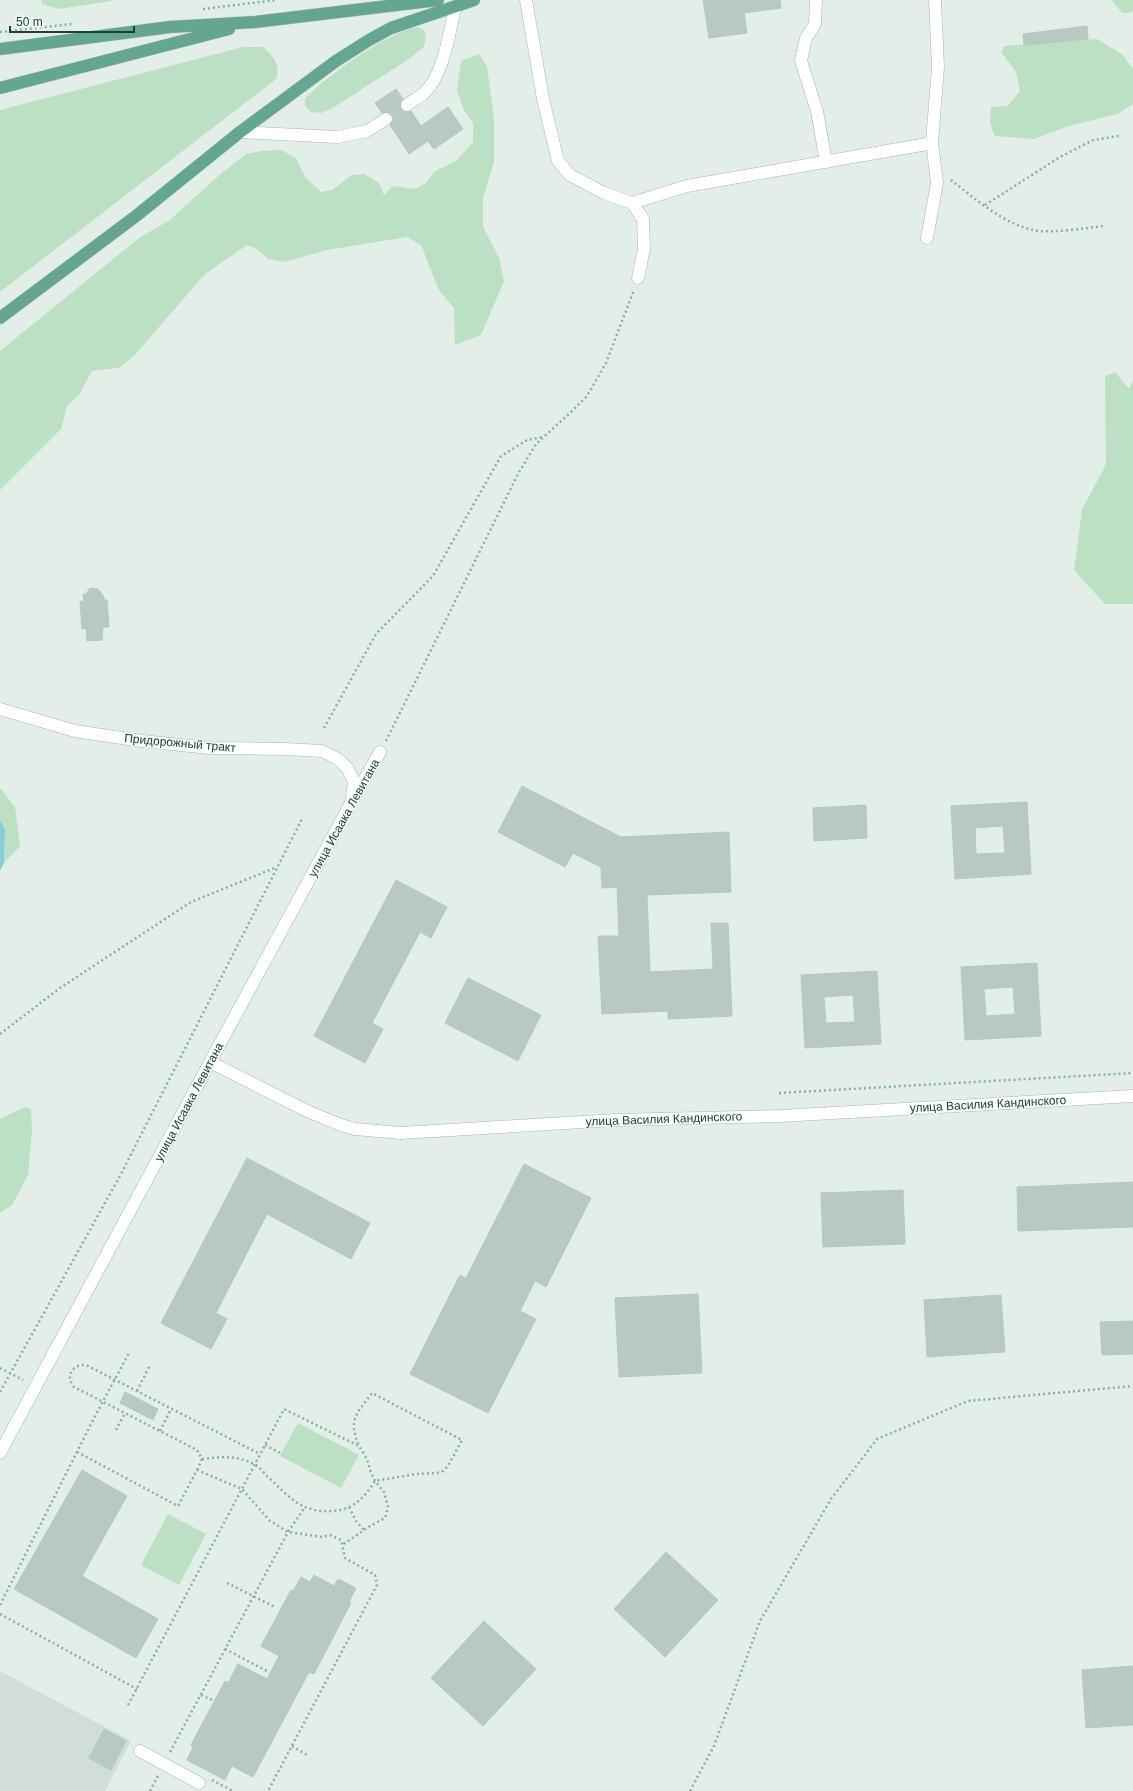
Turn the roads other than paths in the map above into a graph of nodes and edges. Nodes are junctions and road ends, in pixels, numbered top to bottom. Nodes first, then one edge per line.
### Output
1 (438, 0) edge
2 (474, 0) edge
3 (526, 0) edge
4 (816, 0) edge
5 (935, 0) edge
6 (455, 7) junction
7 (255, 22) junction
8 (0, 49) edge
9 (0, 88) edge
10 (407, 105) tunnel mouth
11 (386, 119) tunnel mouth
12 (240, 132) junction
13 (932, 142) junction
14 (826, 162) junction
15 (632, 203) junction
16 (927, 238) dead end
17 (638, 278) road end
18 (0, 318) edge
19 (0, 710) edge
20 (380, 752) road end
21 (352, 801) junction
22 (210, 1062) junction
23 (1133, 1096) edge
24 (0, 1453) edge
25 (140, 1751) dead end
26 (199, 1783) dead end

1 - 7 main road
2 - 6 main road
3 - 15 street
4 - 14 street
5 - 13 street
6 - 10 street
6 - 12 main road
7 - 8 main road
7 - 9 main road
11 - 12 street
12 - 18 main road
13 - 14 street
13 - 16 street
14 - 15 street
15 - 17 street
19 - 21 street, Придорожный тракт
20 - 21 street, улица Исаака Левитана
21 - 22 street, улица Исаака Левитана
22 - 23 street, улица Василия Кандинского
22 - 24 street, улица Исаака Левитана
25 - 26 street

